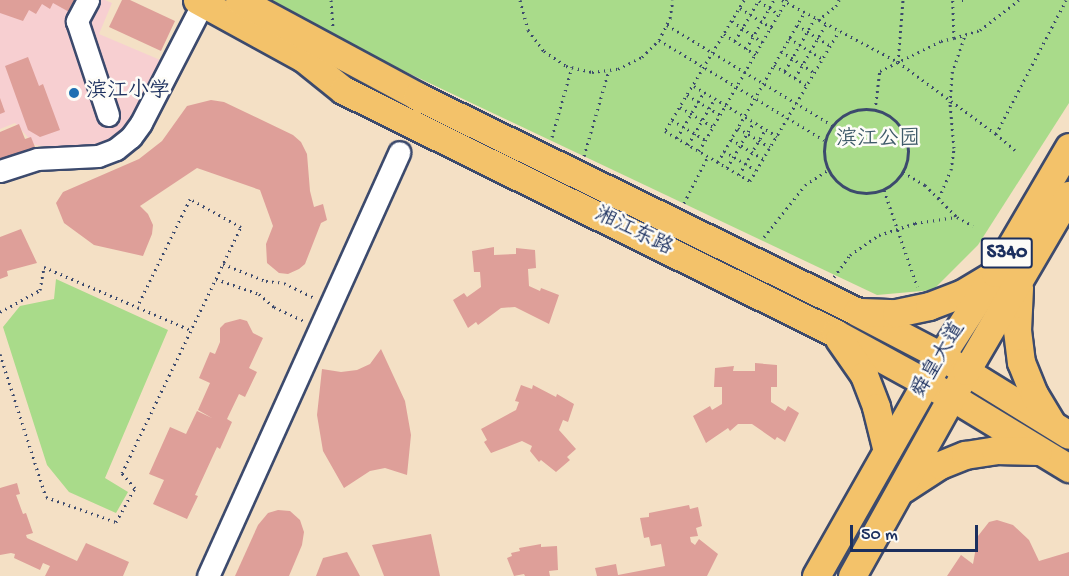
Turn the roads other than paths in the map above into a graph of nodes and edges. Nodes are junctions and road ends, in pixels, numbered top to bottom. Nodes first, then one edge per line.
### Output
1 (88, 0) edge
2 (239, 0) edge
3 (200, 1) edge
4 (108, 115) dead end
5 (1069, 147) edge
6 (399, 152) dead end
7 (0, 171) edge
8 (1069, 195) edge
9 (995, 273) junction
10 (1019, 284) junction
11 (811, 290) junction
12 (788, 310) junction
13 (857, 312) junction
14 (835, 333) junction
15 (941, 356) junction
16 (966, 371) junction
17 (926, 383) junction
18 (952, 397) junction
19 (1061, 430) edge
20 (887, 451) junction
21 (1041, 451) junction
22 (1069, 468) edge
23 (900, 491) junction
24 (208, 576) edge
25 (816, 576) edge
26 (852, 576) edge

1 - 4 street
2 - 11 main road, 湘江东路
3 - 7 street
3 - 12 main road, 湘江东路
5 - 9 main road, 舜皇大道 / S340
6 - 24 street
8 - 10 main road, 舜皇大道 / S340
9 - 13 main road
9 - 15 main road, 舜皇大道 / S340
10 - 16 main road, 舜皇大道 / S340
10 - 19 main road
11 - 12 main road
11 - 13 main road, 湘江东路
12 - 14 main road, 湘江东路
13 - 15 main road, 湘江东路
14 - 17 main road, 湘江东路
14 - 20 main road
15 - 16 main road, 湘江东路
15 - 17 main road, 舜皇大道 / S340
16 - 18 main road, 舜皇大道 / S340
16 - 19 main road, 湘江东路
17 - 18 main road, 湘江东路
17 - 20 main road, 舜皇大道 / S340
18 - 21 main road, 湘江东路
18 - 23 main road, 舜皇大道 / S340
20 - 25 main road, 舜皇大道 / S340
21 - 22 main road, 湘江东路
21 - 23 main road
23 - 26 main road, 舜皇大道 / S340

